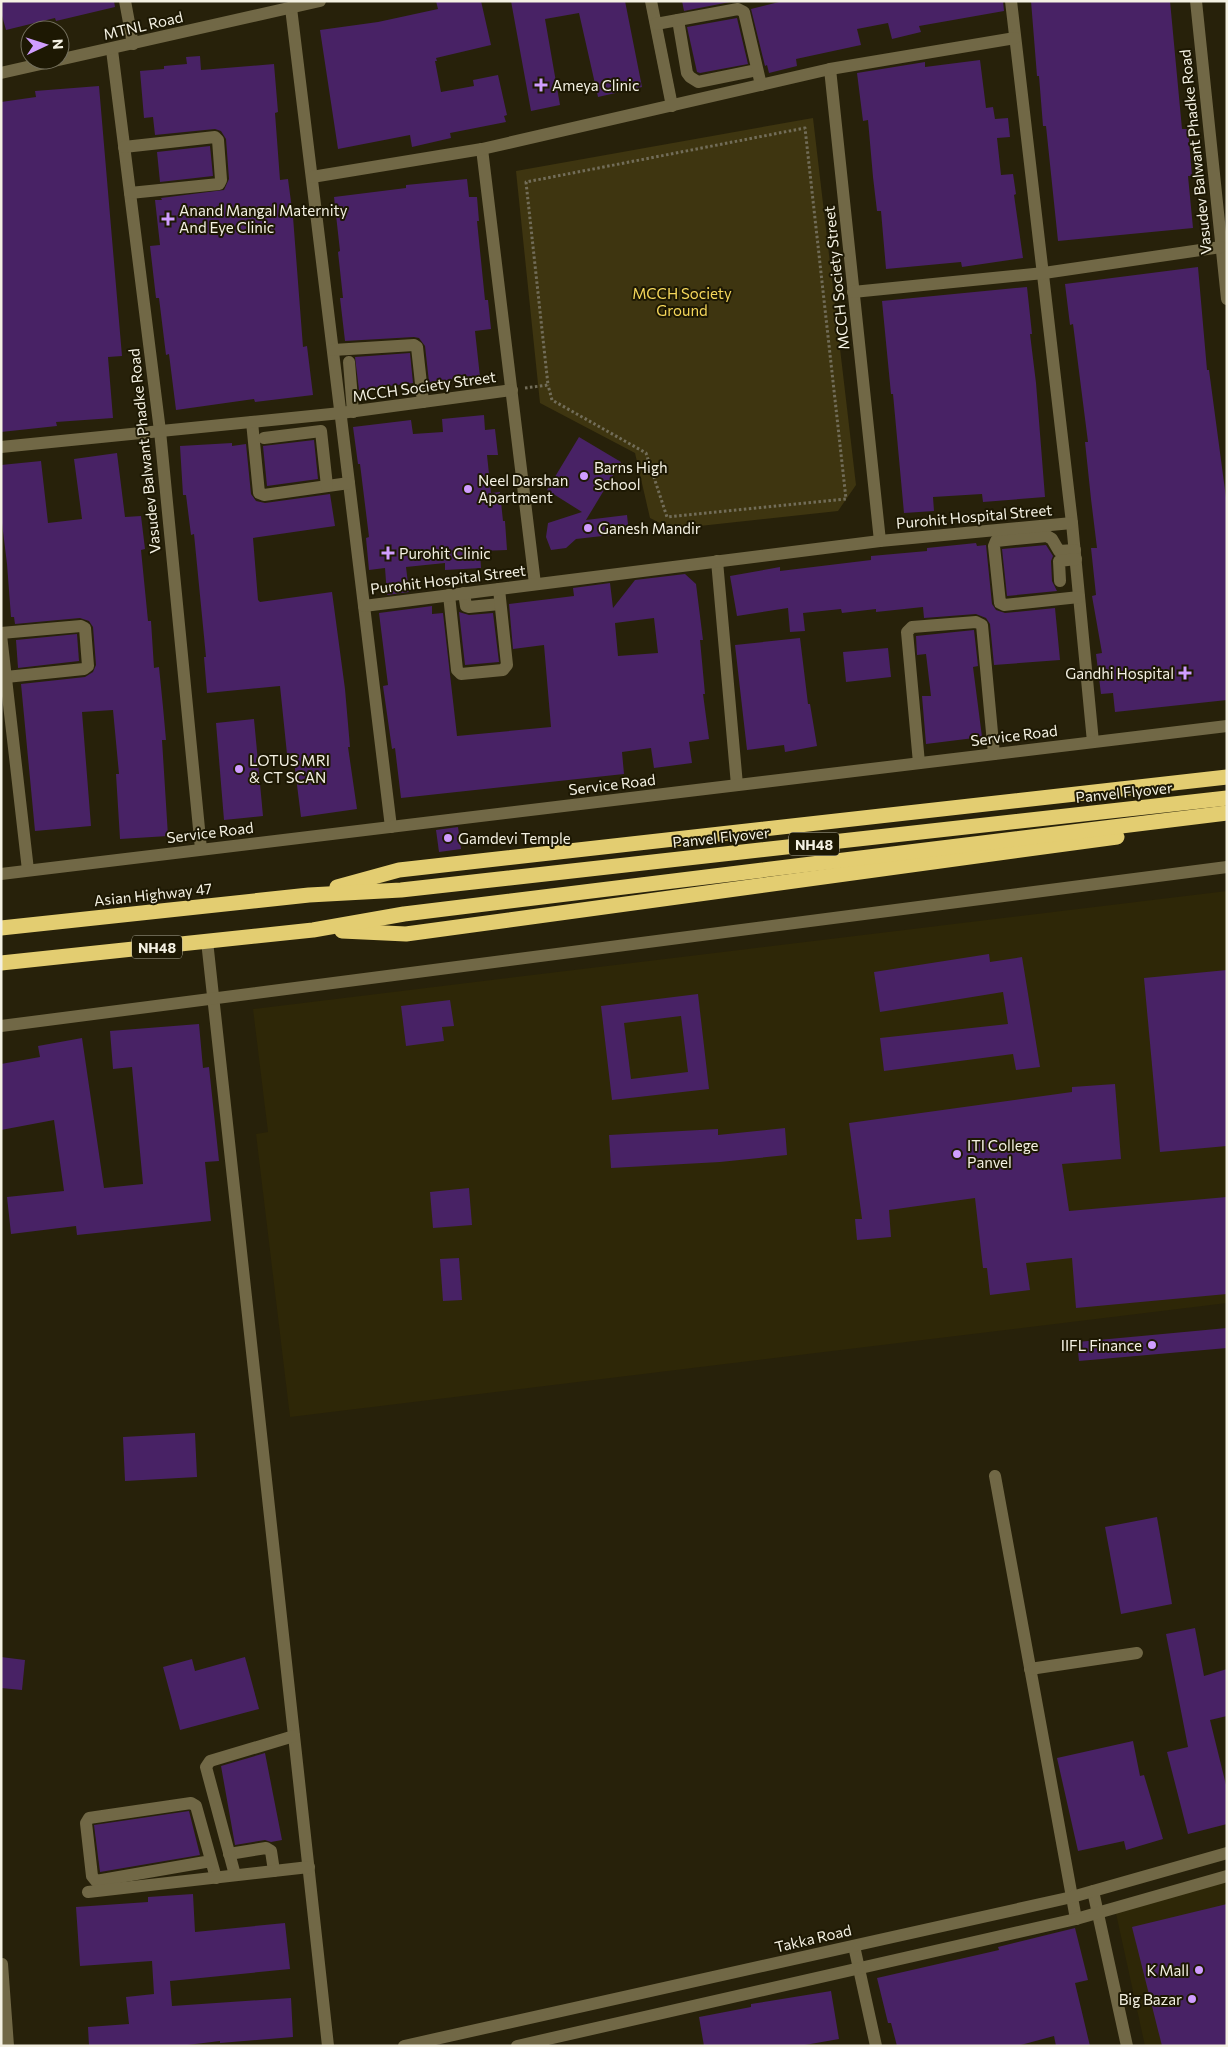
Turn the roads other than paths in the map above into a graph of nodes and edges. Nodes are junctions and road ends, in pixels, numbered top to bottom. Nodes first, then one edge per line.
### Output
1 (126, 1) edge
2 (320, 1) edge
3 (651, 1) edge
4 (1011, 1) edge
5 (1196, 1) edge
6 (277, 6) edge
7 (291, 8) junction
8 (678, 20) junction
9 (656, 24) junction
10 (1015, 38) junction
11 (133, 44) junction
12 (683, 49) junction
13 (112, 50) junction
14 (662, 53) junction
15 (830, 69) junction
16 (757, 70) junction
17 (1, 73) edge
18 (720, 77) junction
19 (761, 85) junction
20 (724, 94) junction
21 (672, 106) junction
22 (124, 147) junction
23 (482, 150) junction
24 (312, 177) junction
25 (130, 193) junction
26 (1221, 247) junction
27 (1044, 272) junction
28 (1226, 285) edge
29 (853, 292) junction
30 (1227, 299) edge
31 (333, 353) junction
32 (351, 354) junction
33 (512, 390) junction
34 (423, 402) junction
35 (350, 412) junction
36 (252, 422) junction
37 (342, 429) junction
38 (160, 431) junction
39 (321, 431) junction
40 (264, 438) dead end
41 (1, 447) edge
42 (349, 484) junction
43 (327, 486) junction
44 (1072, 523) junction
45 (1000, 535) junction
46 (880, 541) junction
47 (1075, 554) junction
48 (717, 561) junction
49 (1060, 581) dead end
50 (535, 584) junction
51 (499, 589) junction
52 (464, 593) junction
53 (449, 595) junction
54 (1079, 597) junction
55 (500, 604) junction
56 (364, 606) junction
57 (1, 634) edge
58 (6, 677) junction
59 (1227, 726) edge
60 (1093, 742) junction
61 (994, 754) junction
62 (919, 763) junction
63 (1227, 777) edge
64 (737, 785) junction
65 (1227, 798) edge
66 (1227, 813) edge
67 (1227, 822) edge
68 (391, 826) junction
69 (201, 849) junction
70 (1227, 867) edge
71 (28, 870) junction
72 (1, 874) edge
73 (309, 895) junction
74 (1, 928) edge
75 (313, 930) junction
76 (207, 941) junction
77 (1, 963) edge
78 (213, 999) junction
79 (1, 1026) edge
80 (995, 1476) dead end
81 (1137, 1653) dead end
82 (1030, 1669) junction
83 (294, 1736) junction
84 (1227, 1853) edge
85 (229, 1854) junction
86 (212, 1861) junction
87 (309, 1867) junction
88 (274, 1871) junction
89 (235, 1875) junction
90 (1227, 1876) edge
91 (216, 1878) junction
92 (93, 1888) junction
93 (1093, 1892) junction
94 (1072, 1897) junction
95 (1098, 1914) junction
96 (1076, 1919) junction
97 (854, 1946) junction
98 (2, 1964) edge
99 (859, 1968) junction
100 (4, 2023) edge
101 (8, 2046) edge
102 (328, 2046) edge
103 (404, 2046) edge
104 (517, 2046) edge
105 (876, 2046) edge
106 (1127, 2046) edge

1 - 11 street
2 - 7 street, MTNL Road
3 - 9 street
4 - 10 street
5 - 26 street, Vasudev Balwant Phadke Road
6 - 7 street, MTNL Road
6 - 11 street, MTNL Road
7 - 24 street
8 - 9 street
8 - 12 street
8 - 16 street
9 - 14 street
10 - 15 street
10 - 27 street
11 - 13 street, MTNL Road
12 - 14 street
12 - 18 street
13 - 17 street, MTNL Road
13 - 22 street, Vasudev Balwant Phadke Road
14 - 21 street
15 - 19 street
15 - 29 street, MCCH Society Street
16 - 18 street
16 - 19 street
18 - 20 street
19 - 20 street
20 - 21 street
21 - 23 street
22 - 25 street, Vasudev Balwant Phadke Road
22 - 25 street
23 - 24 street
23 - 33 street, MCCH Society Street
24 - 31 street
25 - 38 street, Vasudev Balwant Phadke Road
26 - 27 street
26 - 28 street, Vasudev Balwant Phadke Road
27 - 29 street
27 - 44 street
28 - 30 street, Vasudev Balwant Phadke Road
29 - 46 street, MCCH Society Street
31 - 32 street
31 - 35 street
32 - 34 street
32 - 35 street
33 - 34 street, MCCH Society Street
33 - 50 street, MCCH Society Street
34 - 35 street, MCCH Society Street
35 - 36 street, MCCH Society Street
35 - 37 street
36 - 38 street, MCCH Society Street
36 - 43 street
37 - 39 street
37 - 42 street
38 - 41 street, MCCH Society Street
38 - 69 street, Vasudev Balwant Phadke Road
39 - 40 street
39 - 43 street
42 - 43 street
42 - 56 street
44 - 45 street, Purohit Hospital Street
44 - 47 street
45 - 46 street, Purohit Hospital Street
45 - 47 street
45 - 54 street
46 - 48 street
47 - 49 street
47 - 54 street
48 - 50 street
48 - 64 street
50 - 51 street, Purohit Hospital Street
51 - 52 street, Purohit Hospital Street
51 - 55 street
52 - 53 street, Purohit Hospital Street
52 - 55 street
53 - 55 street
53 - 56 street, Purohit Hospital Street
54 - 60 street
56 - 68 street
57 - 58 street
57 - 58 street
58 - 71 street
59 - 60 street, Service Road
60 - 61 street, Service Road
61 - 62 street, Service Road
61 - 62 street
62 - 64 street, Service Road
63 - 73 highway
64 - 68 street, Service Road
65 - 73 highway, Panvel Flyover / NH48
66 - 75 highway, NH48
67 - 75 highway
68 - 69 street, Service Road
69 - 71 street, Service Road
70 - 78 street
71 - 72 street, Service Road
73 - 74 highway, Asian Highway 47 / NH48
75 - 76 highway, NH48
76 - 77 highway, NH48
76 - 78 street
78 - 79 street
78 - 83 street
80 - 82 street
81 - 82 street
82 - 94 street
83 - 85 street
83 - 87 street
84 - 93 street, Takka Road
85 - 88 street
85 - 89 street
86 - 91 street
86 - 92 street
86 - 92 street
87 - 88 street
87 - 102 street
88 - 89 street
89 - 91 street
90 - 95 street
91 - 92 street
93 - 94 street, Takka Road
93 - 95 street
94 - 96 street
94 - 97 street, Takka Road
95 - 96 street
95 - 106 street
96 - 99 street
97 - 99 street
97 - 103 street, Takka Road
98 - 100 street
99 - 104 street
99 - 105 street
100 - 101 street

